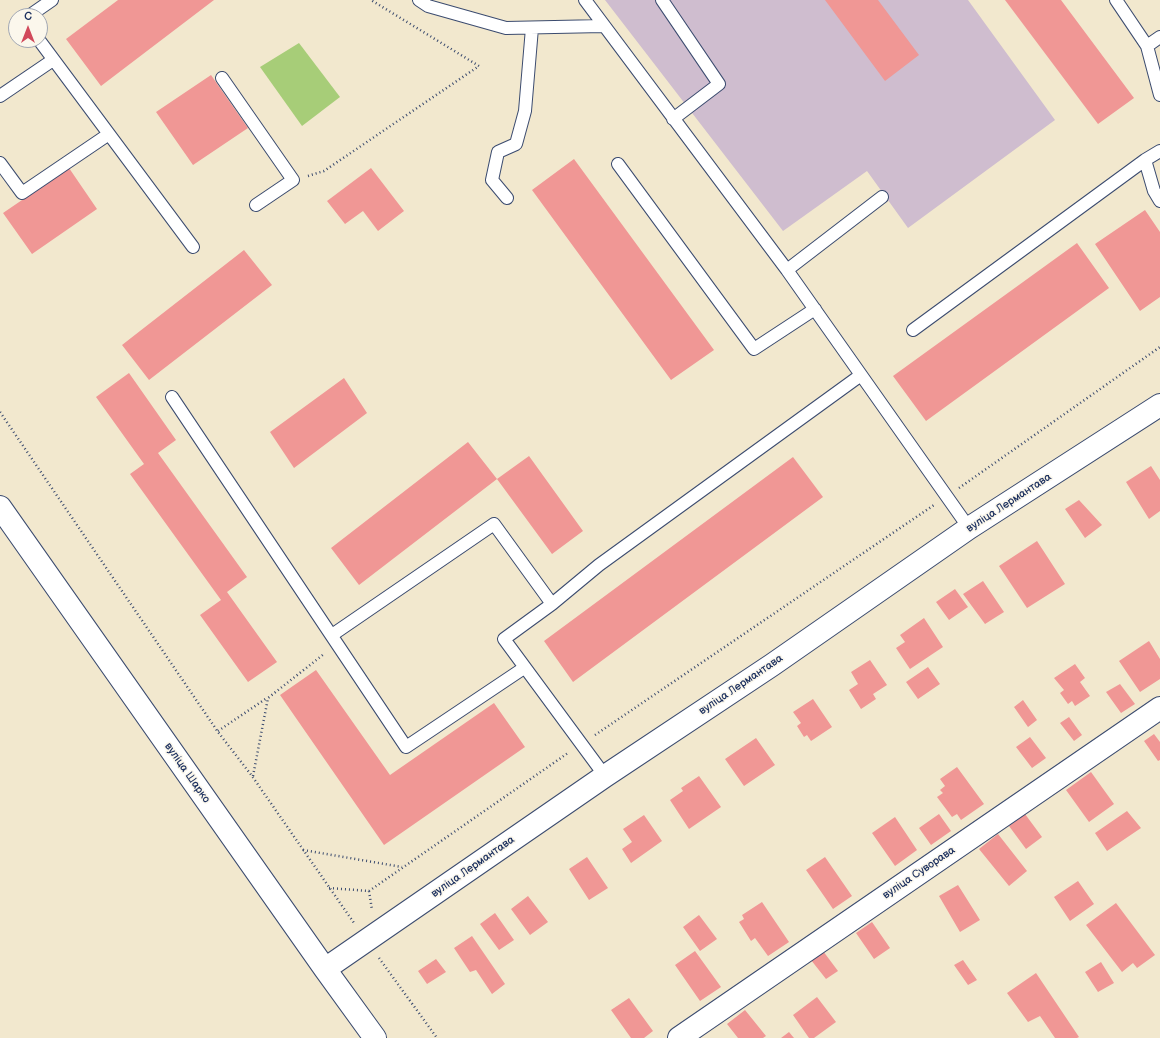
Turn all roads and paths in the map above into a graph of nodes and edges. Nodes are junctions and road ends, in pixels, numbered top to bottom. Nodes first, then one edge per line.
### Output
1 (52, 0) edge
2 (371, 0) edge
3 (419, 0) edge
4 (585, 0) edge
5 (662, 0) edge
6 (1116, 0) edge
7 (40, 8) edge
8 (603, 26) junction
9 (532, 28) junction
10 (1160, 37) edge
11 (1147, 46) junction
12 (45, 48) edge
13 (53, 60) junction
14 (222, 78) dead end
15 (1160, 95) edge
16 (0, 96) edge
17 (674, 119) junction
18 (109, 134) junction
19 (1160, 151) edge
20 (1145, 160) junction
21 (0, 163) edge
22 (618, 164) dead end
23 (292, 180) junction
24 (882, 197) dead end
25 (507, 198) dead end
26 (1160, 201) edge
27 (256, 205) dead end
28 (193, 247) dead end
29 (787, 270) junction
30 (815, 309) junction
31 (913, 330) dead end
32 (1160, 348) edge
33 (861, 376) junction
34 (172, 397) dead end
35 (1160, 405) edge
36 (0, 412) edge
37 (947, 496) junction
38 (0, 507) edge
39 (970, 528) junction
40 (552, 604) junction
41 (334, 639) junction
42 (524, 668) junction
43 (268, 698) junction
44 (1160, 708) edge
45 (218, 732) junction
46 (581, 744) junction
47 (252, 776) junction
48 (605, 776) junction
49 (303, 850) junction
50 (403, 867) junction
51 (330, 888) junction
52 (366, 941) junction
53 (325, 969) junction
54 (376, 1038) edge
55 (437, 1038) edge
56 (679, 1038) edge

1 - 7 lane
2 - 23 path
3 - 9 lane
4 - 8 lane
5 - 17 lane
6 - 11 lane
8 - 9 lane
8 - 17 lane
9 - 25 lane
10 - 11 lane
11 - 15 lane
12 - 13 lane
13 - 16 lane
13 - 18 lane
14 - 23 lane
17 - 29 lane
18 - 21 lane
18 - 28 lane
19 - 20 lane
20 - 26 lane
20 - 31 lane
22 - 30 lane
23 - 27 lane
24 - 29 lane
29 - 30 lane
30 - 33 lane
32 - 37 path
33 - 37 lane
33 - 40 lane
34 - 41 lane
35 - 39 street, вуліца Лермантава
36 - 45 path
37 - 39 lane
37 - 46 path
38 - 53 street, вуліца Шарко
39 - 48 street, вуліца Лермантава
40 - 41 lane
40 - 42 lane
41 - 42 lane
41 - 43 path
42 - 46 lane
43 - 45 path
43 - 47 path
44 - 56 street, вуліца Суворава
45 - 47 path
46 - 48 lane
46 - 50 path
47 - 49 path
48 - 52 street, вуліца Лермантава
49 - 50 path
49 - 51 path
50 - 51 path
51 - 52 path
52 - 53 street, вуліца Лермантава
52 - 55 path
53 - 54 street, вуліца Шарко

